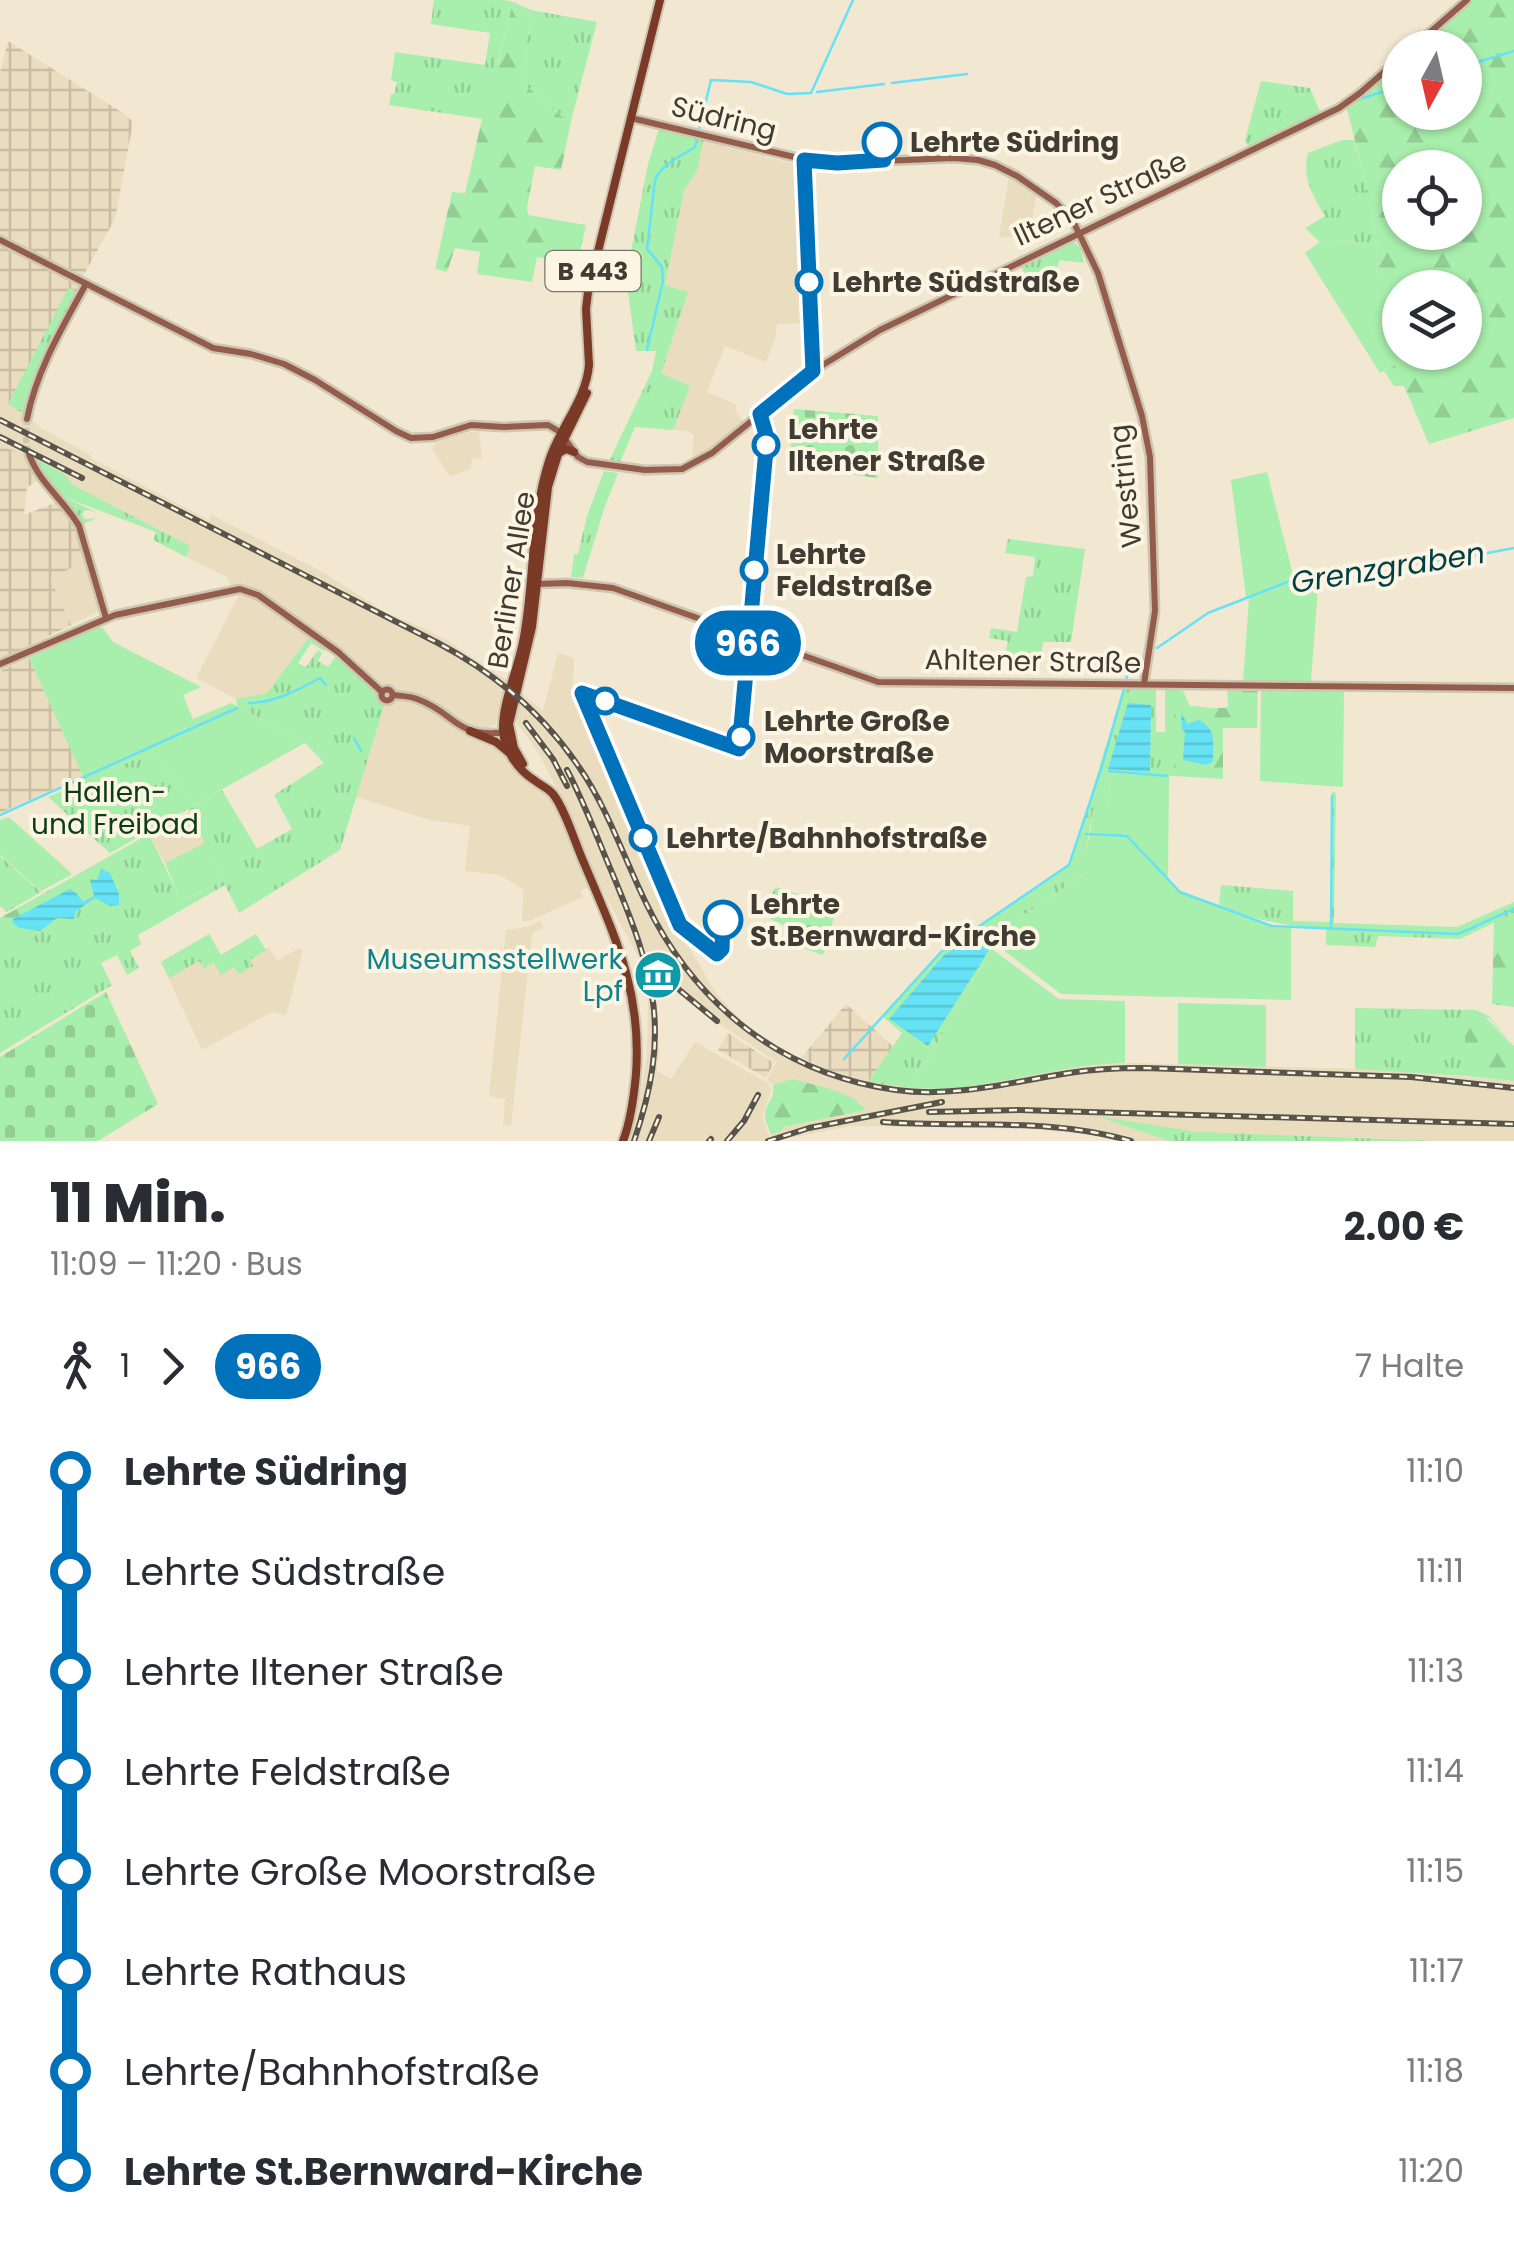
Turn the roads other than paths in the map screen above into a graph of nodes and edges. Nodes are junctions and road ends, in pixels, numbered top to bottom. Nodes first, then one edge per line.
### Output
1 (1467, 0) edge
2 (659, 1) edge
3 (1433, 30) edge
4 (1382, 74) edge
5 (631, 118) junction
6 (1079, 232) junction
7 (0, 240) edge
8 (66, 274) junction
9 (86, 284) junction
10 (79, 297) junction
11 (27, 418) tunnel mouth
12 (562, 434) junction
13 (574, 452) junction
14 (29, 454) tunnel mouth
15 (554, 462) junction
16 (534, 584) junction
17 (106, 618) junction
18 (0, 664) edge
19 (1144, 684) junction
20 (1514, 688) edge
21 (470, 731) junction
22 (506, 733) junction
23 (511, 756) junction
24 (539, 783) junction
25 (624, 1141) edge

1 - 3 street
2 - 5 main road, B 443
4 - 6 street, Iltener Straße
5 - 6 street, Südring
5 - 12 main road, B 443
6 - 13 street, Iltener Straße
6 - 19 street, Westring
7 - 8 street
8 - 9 street
8 - 10 street
9 - 10 street
9 - 12 street
10 - 11 street
12 - 13 street
12 - 15 main road, Berliner Allee / B 443
12 - 16 main road, Berliner Allee / B 443
13 - 15 main road
14 - 17 street
15 - 16 main road, Berliner Allee / B 443
16 - 19 street, Ahltener Straße
16 - 22 main road, Berliner Allee / B 443
17 - 18 street
17 - 21 street
19 - 20 street, Ahltener Straße
21 - 22 street
21 - 23 main road
22 - 23 main road
22 - 24 main road
23 - 24 main road
24 - 25 main road

